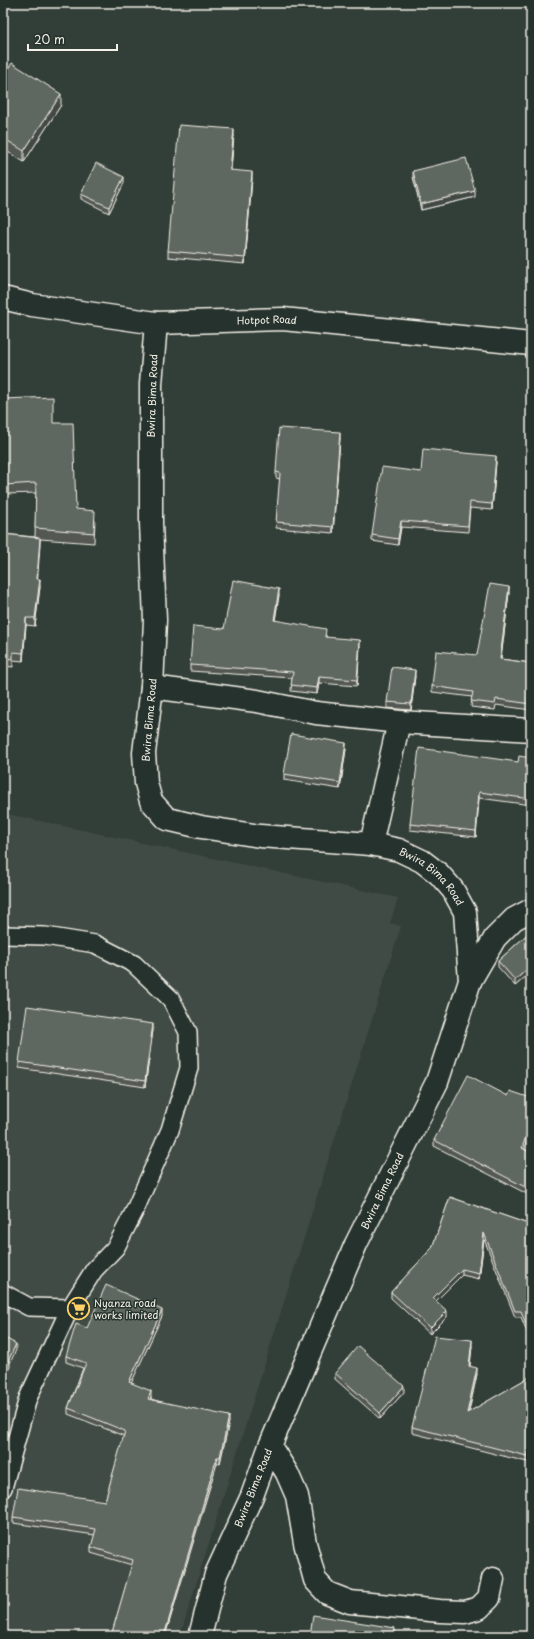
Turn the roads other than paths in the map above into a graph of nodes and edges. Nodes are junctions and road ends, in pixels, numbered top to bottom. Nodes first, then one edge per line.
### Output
1 (3, 298) edge
2 (156, 323) junction
3 (531, 344) edge
4 (152, 687) junction
5 (399, 722) junction
6 (531, 730) edge
7 (371, 844) junction
8 (531, 910) edge
9 (3, 935) edge
10 (470, 981) junction
11 (3, 1293) edge
12 (70, 1308) junction
13 (270, 1446) junction
14 (3, 1488) edge
15 (494, 1579) dead end
16 (200, 1636) edge

1 - 2 street, Hotpot Road
2 - 3 street, Hotpot Road
2 - 4 street, Bwira Bima Road
4 - 5 street
4 - 7 street, Bwira Bima Road
5 - 6 street
5 - 7 street
7 - 10 street, Bwira Bima Road
8 - 10 street
9 - 12 lane
10 - 13 street, Bwira Bima Road
11 - 12 lane
12 - 14 lane
13 - 15 street
13 - 16 street, Bwira Bima Road

